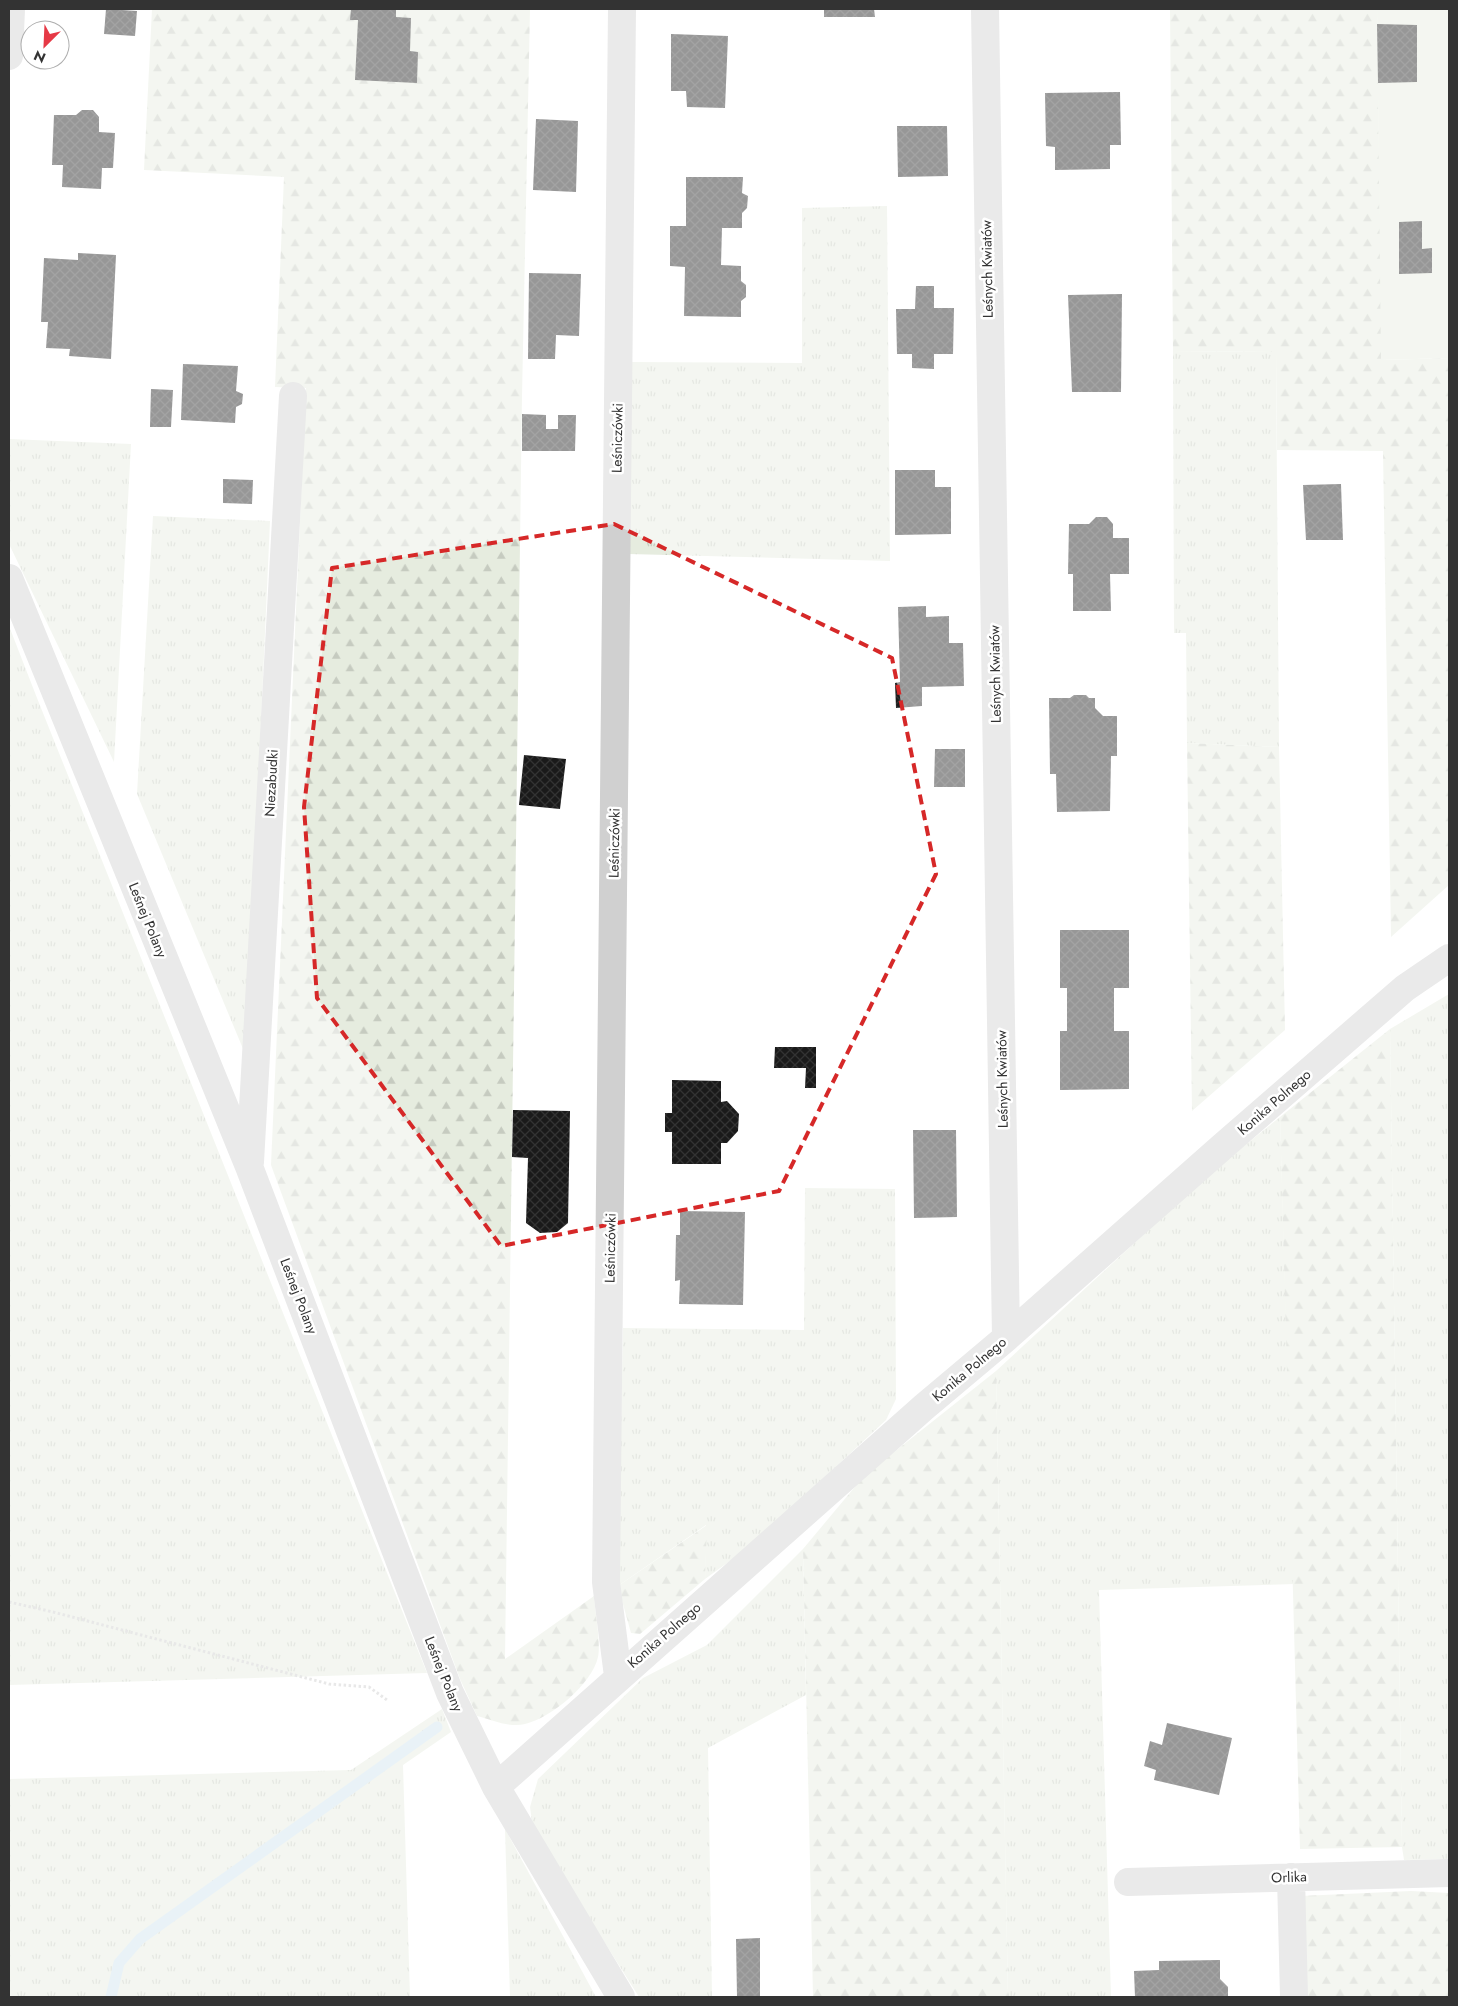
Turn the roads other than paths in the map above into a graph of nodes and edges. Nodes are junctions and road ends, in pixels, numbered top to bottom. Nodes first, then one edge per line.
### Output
1 (11, 9) edge
2 (622, 9) edge
3 (985, 9) edge
4 (9, 56) edge
5 (293, 396) dead end
6 (9, 578) edge
7 (1449, 958) edge
8 (250, 1169) junction
9 (1006, 1338) junction
10 (618, 1676) junction
11 (496, 1787) junction
12 (1449, 1873) edge
13 (1291, 1877) junction
14 (1128, 1882) dead end
15 (621, 1997) edge
16 (1294, 1997) edge

1 - 4 street
2 - 10 street, Leśniczówki
3 - 9 street, Leśnych Kwiatów
5 - 8 street, Niezabudki
6 - 8 street, Leśnej Polany
7 - 9 street, Konika Polnego
8 - 11 street, Leśnej Polany
9 - 10 street, Konika Polnego
10 - 11 street, Konika Polnego
11 - 15 street, Leśnej Polany
12 - 13 street, Orlika
13 - 14 street, Orlika
13 - 16 street

